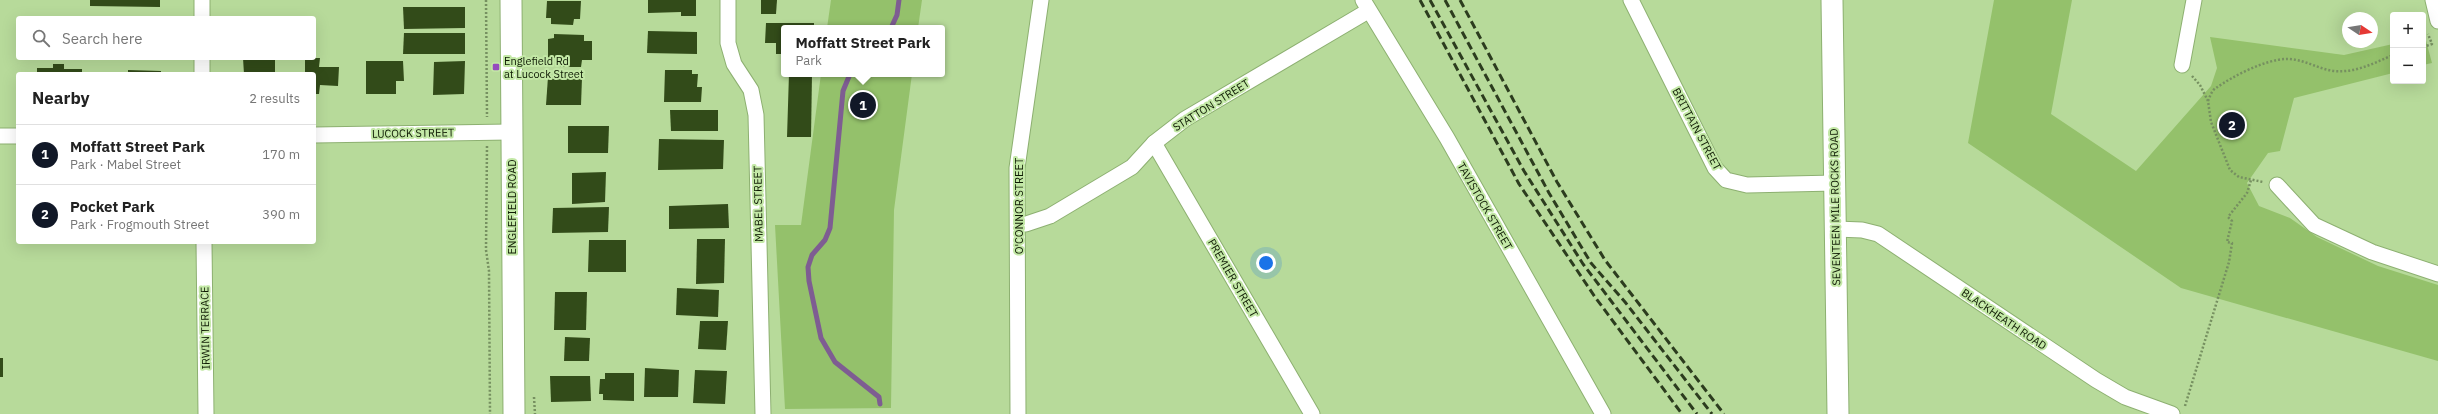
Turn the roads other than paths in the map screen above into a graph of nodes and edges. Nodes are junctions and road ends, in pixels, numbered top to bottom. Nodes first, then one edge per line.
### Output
1 (202, 0) edge
2 (511, 0) edge
3 (728, 0) edge
4 (1041, 0) edge
5 (1631, 0) edge
6 (1832, 0) edge
7 (2194, 0) edge
8 (2433, 0) edge
9 (1365, 6) edge
10 (202, 16) edge
11 (2436, 27) edge
12 (202, 60) edge
13 (2182, 65) road end
14 (202, 72) edge
15 (512, 132) junction
16 (316, 135) edge
17 (0, 136) edge
18 (16, 136) edge
19 (1154, 143) junction
20 (1835, 183) junction
21 (2277, 185) road end
22 (1018, 224) junction
23 (1836, 229) junction
24 (204, 244) edge
25 (2438, 274) edge
26 (2178, 411) edge
27 (206, 414) edge
28 (514, 414) edge
29 (763, 414) edge
30 (1018, 414) edge
31 (1312, 414) edge
32 (1603, 414) edge
33 (1838, 414) edge

1 - 10 street
2 - 15 main road, ENGLEFIELD ROAD
3 - 29 street, MABEL STREET
4 - 22 street, O'CONNOR STREET
5 - 20 street, BRITTAIN STREET
6 - 20 main road, SEVENTEEN MILE ROCKS ROAD
7 - 13 street
8 - 11 street
9 - 19 street, STATTON STREET
9 - 32 street, TAVISTOCK STREET
12 - 14 street
15 - 16 street, LUCOCK STREET
15 - 28 main road, ENGLEFIELD ROAD
17 - 18 street
19 - 22 street, STATTON STREET
19 - 31 street, PREMIER STREET
20 - 23 main road, SEVENTEEN MILE ROCKS ROAD
21 - 25 street
22 - 30 street, O'CONNOR STREET
23 - 26 street, BLACKHEATH ROAD
23 - 33 main road, SEVENTEEN MILE ROCKS ROAD
24 - 27 street, IRWIN TERRACE

